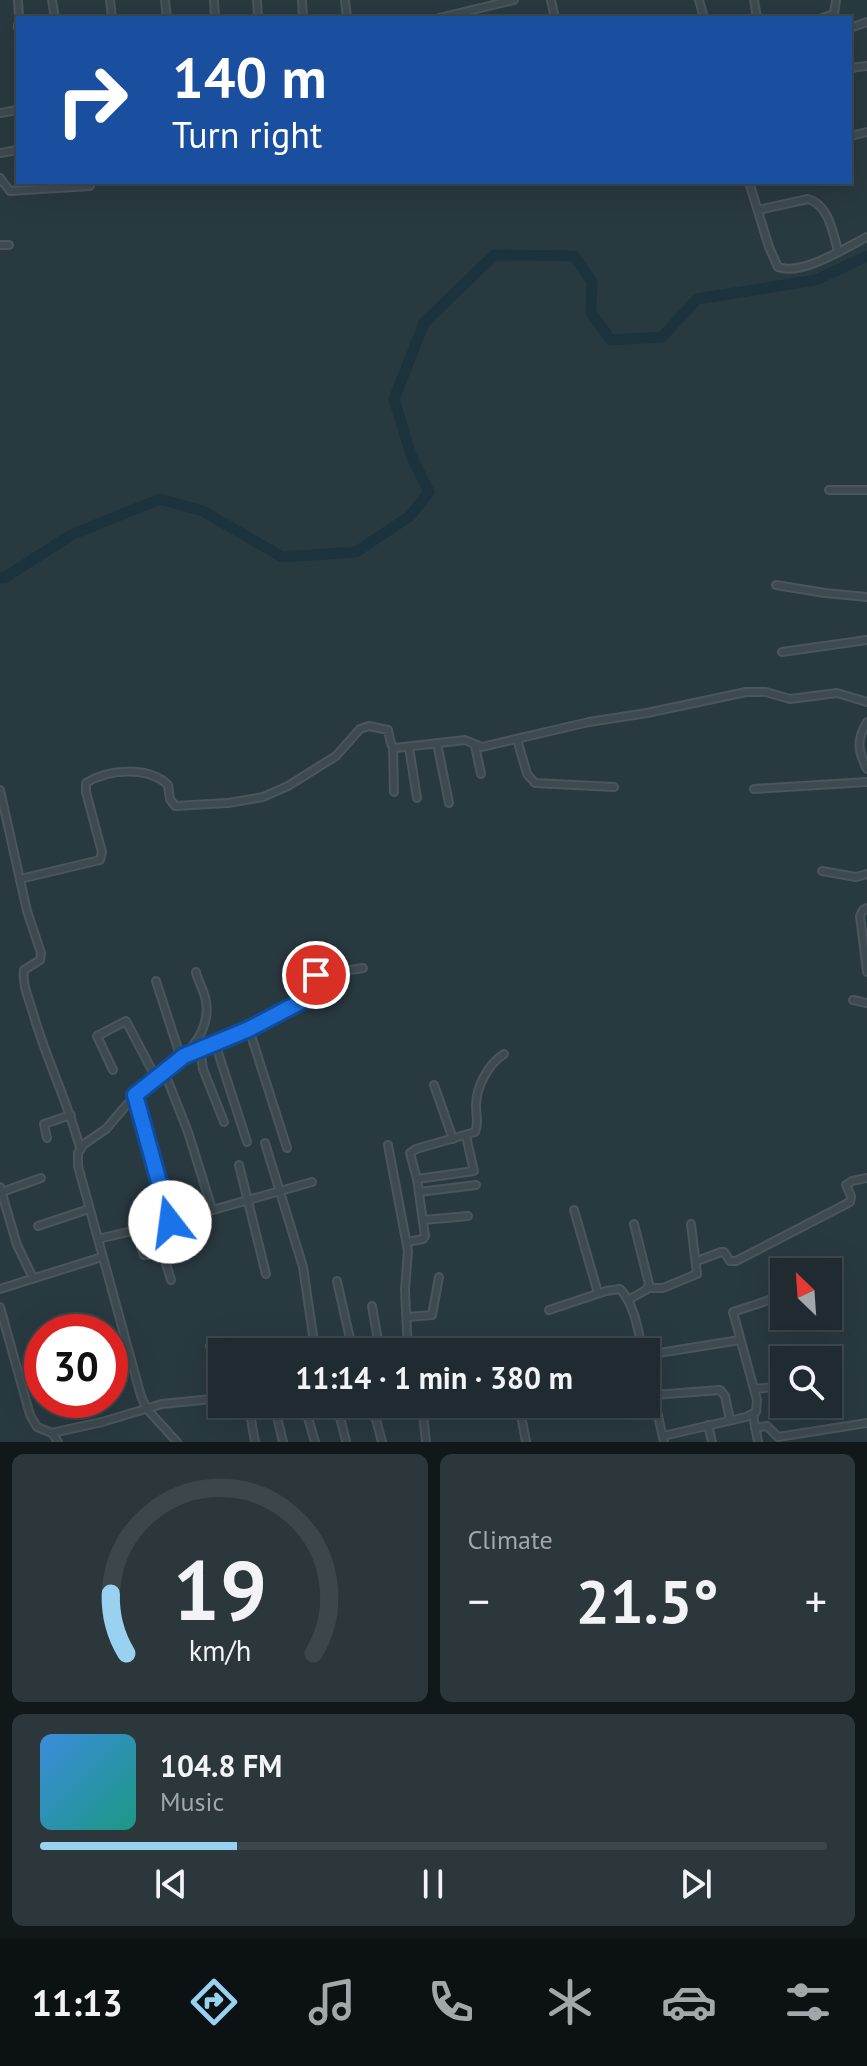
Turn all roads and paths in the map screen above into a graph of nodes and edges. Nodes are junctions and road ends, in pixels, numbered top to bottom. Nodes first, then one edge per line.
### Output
1 (514, 0) edge
2 (447, 16) edge
3 (0, 178) edge
4 (750, 184) edge
5 (90, 186) dead end
6 (758, 210) junction
7 (867, 237) edge
8 (0, 245) edge
9 (9, 245) dead end
10 (838, 251) junction
11 (829, 490) dead end
12 (867, 490) edge
13 (776, 585) dead end
14 (867, 597) edge
15 (867, 641) edge
16 (782, 652) dead end
17 (867, 702) edge
18 (867, 722) edge
19 (517, 739) junction
20 (437, 743) junction
21 (475, 744) junction
22 (393, 747) junction
23 (409, 747) junction
24 (867, 769) edge
25 (481, 774) dead end
26 (867, 782) edge
27 (614, 787) dead end
28 (754, 789) dead end
29 (0, 790) edge
30 (394, 792) dead end
31 (417, 798) dead end
32 (449, 803) dead end
33 (822, 871) dead end
34 (867, 874) edge
35 (20, 879) junction
36 (867, 908) edge
37 (363, 968) dead end
38 (196, 972) dead end
39 (867, 972) edge
40 (156, 981) dead end
41 (853, 1000) dead end
42 (867, 1003) edge
43 (249, 1029) junction
44 (215, 1043) junction
45 (200, 1049) junction
46 (504, 1054) dead end
47 (182, 1057) junction
48 (113, 1070) dead end
49 (164, 1071) junction
50 (156, 1078) junction
51 (434, 1085) dead end
52 (135, 1095) junction
53 (71, 1115) junction
54 (224, 1122) dead end
55 (466, 1136) junction
56 (47, 1138) dead end
57 (453, 1139) junction
58 (247, 1142) dead end
59 (265, 1143) dead end
60 (388, 1145) dead end
61 (80, 1148) junction
62 (287, 1148) dead end
63 (239, 1165) dead end
64 (41, 1178) dead end
65 (867, 1178) edge
66 (417, 1179) junction
67 (312, 1182) dead end
68 (476, 1185) dead end
69 (1, 1190) edge
70 (279, 1191) junction
71 (419, 1192) junction
72 (248, 1199) junction
73 (89, 1209) junction
74 (212, 1209) junction
75 (574, 1210) dead end
76 (468, 1216) dead end
77 (423, 1220) junction
78 (170, 1222) junction
79 (634, 1224) dead end
80 (691, 1224) dead end
81 (38, 1226) dead end
82 (135, 1230) junction
83 (98, 1239) junction
84 (407, 1242) junction
85 (102, 1257) junction
86 (697, 1261) junction
87 (266, 1274) dead end
88 (439, 1277) dead end
89 (33, 1278) junction
90 (171, 1280) dead end
91 (337, 1281) dead end
92 (648, 1288) junction
93 (0, 1289) edge
94 (598, 1293) junction
95 (770, 1299) edge
96 (628, 1300) junction
97 (372, 1306) dead end
98 (0, 1307) edge
99 (549, 1310) dead end
100 (407, 1317) junction
101 (313, 1338) edge
102 (350, 1338) edge
103 (378, 1338) edge
104 (408, 1338) edge
105 (640, 1338) edge
106 (740, 1340) junction
107 (660, 1352) edge
108 (770, 1387) edge
109 (754, 1389) junction
110 (660, 1395) edge
111 (208, 1399) edge
112 (147, 1409) junction
113 (753, 1415) junction
114 (251, 1418) edge
115 (277, 1418) edge
116 (309, 1418) edge
117 (340, 1418) edge
118 (376, 1418) edge
119 (423, 1418) edge
120 (522, 1418) edge
121 (659, 1418) edge
122 (730, 1420) junction
123 (867, 1423) edge
124 (708, 1425) junction
125 (755, 1428) junction
126 (804, 1432) junction
127 (52, 1433) junction
128 (664, 1439) edge
129 (346, 1441) edge
130 (58, 1442) edge
131 (177, 1442) edge
132 (255, 1442) edge
133 (283, 1442) edge
134 (315, 1442) edge
135 (382, 1442) edge
136 (426, 1442) edge
137 (526, 1442) edge
138 (712, 1442) edge
139 (758, 1442) edge
140 (806, 1442) edge

1 - 2 street
3 - 5 street
4 - 6 street
6 - 10 street
6 - 10 street
7 - 10 street
8 - 9 street
11 - 12 street
13 - 14 street
15 - 16 street
17 - 19 street
18 - 24 street
19 - 21 street
19 - 27 street
20 - 21 street
20 - 23 street
20 - 32 street
21 - 25 street
22 - 23 street
22 - 30 street
22 - 35 street
23 - 31 street
26 - 28 street
29 - 35 street
33 - 34 street
35 - 53 street
36 - 39 street
37 - 43 street
38 - 47 street
40 - 47 street
41 - 42 street
43 - 44 street
43 - 62 street
44 - 45 street
44 - 58 street
45 - 47 street
45 - 54 street
46 - 55 street
47 - 49 street
48 - 50 street
49 - 50 street
49 - 74 street
50 - 52 street
51 - 57 street
52 - 61 street
52 - 78 street
53 - 56 street
53 - 61 street
55 - 57 street
55 - 66 street
57 - 66 street
59 - 70 street
60 - 84 street
61 - 73 street
63 - 72 street
64 - 69 street
65 - 86 street
66 - 71 street
67 - 70 street
68 - 71 street
69 - 89 street
70 - 72 street
70 - 101 street
71 - 77 street
72 - 74 street
72 - 87 street
73 - 81 street
73 - 83 street
74 - 78 street
75 - 94 street
76 - 77 street
77 - 84 street
78 - 82 street
79 - 92 street
80 - 86 street
82 - 83 street
82 - 90 street
83 - 85 street
84 - 100 street
85 - 89 street
85 - 112 street
86 - 92 street
88 - 100 street
89 - 93 street
91 - 102 street
92 - 96 street
94 - 96 street
94 - 99 street
95 - 106 street
96 - 105 street
97 - 103 street
98 - 127 street
100 - 104 street
106 - 107 street
106 - 109 street
108 - 109 street
109 - 113 street
110 - 122 street
111 - 112 street
112 - 127 street
112 - 131 street
113 - 122 street
113 - 125 street
114 - 132 street
115 - 133 street
116 - 134 street
117 - 129 street
118 - 135 street
119 - 136 street
120 - 137 street
121 - 128 street
122 - 124 street
123 - 126 street
124 - 128 street
124 - 138 street
125 - 126 street
125 - 139 street
126 - 140 street
127 - 130 street

